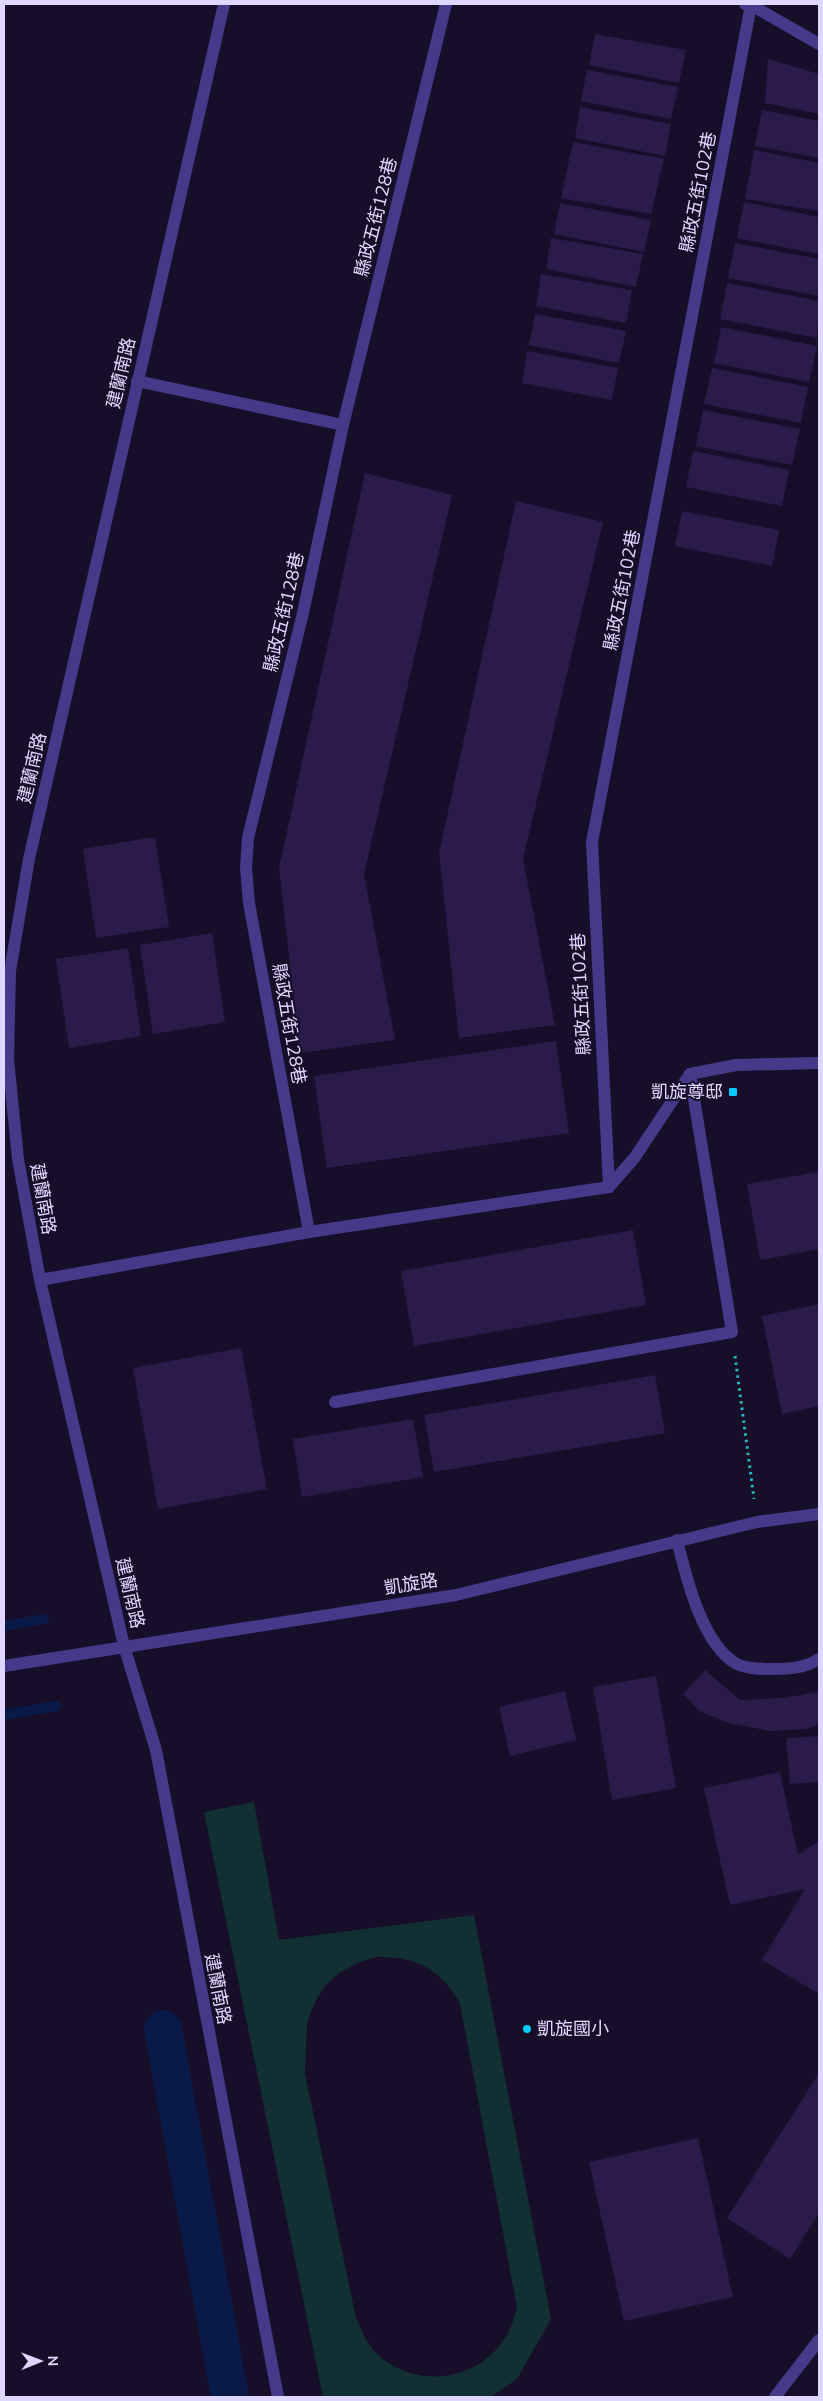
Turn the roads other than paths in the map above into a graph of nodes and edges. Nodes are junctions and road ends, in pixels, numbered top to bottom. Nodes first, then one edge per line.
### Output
1 (224, 4) edge
2 (446, 4) edge
3 (748, 4) edge
4 (819, 44) edge
5 (137, 381) junction
6 (343, 426) junction
7 (819, 1063) edge
8 (690, 1074) junction
9 (609, 1187) junction
10 (309, 1232) junction
11 (40, 1280) junction
12 (335, 1402) dead end
13 (819, 1514) edge
14 (677, 1540) junction
15 (124, 1646) junction
16 (819, 1659) edge
17 (4, 1666) edge
18 (819, 2340) edge
19 (278, 2397) edge
20 (775, 2397) edge

1 - 5 street, 建蘭南路
2 - 6 street, 縣政五街128巷
3 - 4 street
3 - 9 street, 縣政五街102巷
5 - 6 street
5 - 11 street, 建蘭南路
6 - 10 street, 縣政五街128巷
7 - 8 street
8 - 9 street
8 - 12 street
9 - 10 street
10 - 11 street
11 - 15 street, 建蘭南路
13 - 14 street, 凱旋路
14 - 15 street, 凱旋路
14 - 16 street
15 - 17 street, 凱旋路
15 - 19 street, 建蘭南路
18 - 20 street

